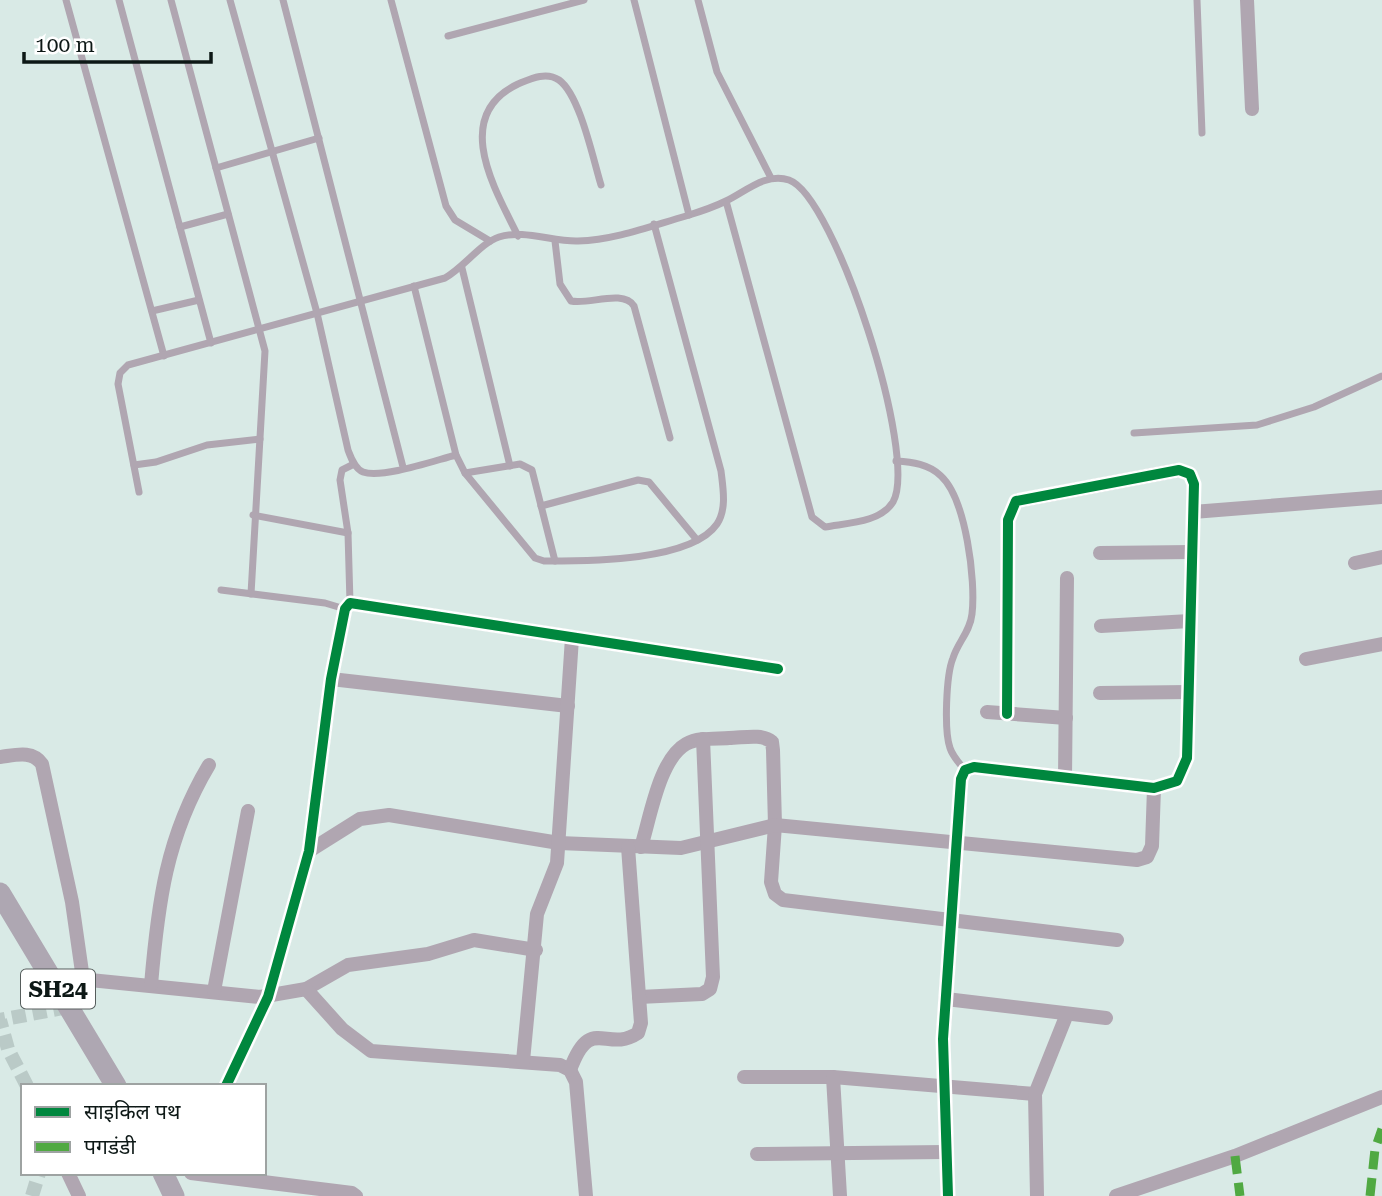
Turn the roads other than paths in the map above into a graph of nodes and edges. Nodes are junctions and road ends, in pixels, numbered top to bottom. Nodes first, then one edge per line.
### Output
1 (66, 0) edge
2 (119, 0) edge
3 (171, 0) edge
4 (230, 0) edge
5 (283, 0) edge
6 (391, 0) edge
7 (579, 0) edge
8 (634, 0) edge
9 (698, 0) edge
10 (1197, 0) edge
11 (1247, 0) edge
12 (448, 36) dead end
13 (1252, 109) dead end
14 (1202, 133) dead end
15 (318, 138) junction
16 (272, 152) junction
17 (216, 167) junction
18 (771, 178) junction
19 (601, 185) dead end
20 (726, 201) junction
21 (229, 214) junction
22 (689, 215) junction
23 (654, 224) junction
24 (180, 227) junction
25 (518, 236) junction
26 (490, 241) junction
27 (555, 241) junction
28 (462, 268) junction
29 (414, 286) junction
30 (199, 300) junction
31 (361, 301) junction
32 (152, 311) junction
33 (317, 313) junction
34 (260, 330) junction
35 (211, 343) junction
36 (164, 356) junction
37 (1382, 376) edge
38 (1134, 433) dead end
39 (670, 438) dead end
40 (260, 439) junction
41 (456, 455) junction
42 (896, 461) junction
43 (354, 464) junction
44 (134, 465) junction
45 (510, 466) junction
46 (403, 467) junction
47 (465, 473) junction
48 (139, 492) dead end
49 (1382, 497) edge
50 (541, 506) junction
51 (1193, 512) junction
52 (253, 515) junction
53 (348, 533) junction
54 (697, 540) junction
55 (1192, 552) junction
56 (1100, 553) dead end
57 (1382, 558) edge
58 (555, 561) junction
59 (1356, 563) dead end
60 (1067, 578) dead end
61 (221, 590) dead end
62 (251, 594) junction
63 (347, 606) junction
64 (1190, 621) junction
65 (1101, 626) dead end
66 (572, 638) junction
67 (1382, 644) edge
68 (1306, 659) dead end
69 (778, 669) dead end
70 (331, 679) junction
71 (1189, 692) junction
72 (1100, 693) dead end
73 (568, 706) junction
74 (987, 712) dead end
75 (1007, 713) junction
76 (1066, 718) junction
77 (703, 739) junction
78 (0, 757) edge
79 (209, 765) dead end
80 (965, 770) junction
81 (1065, 778) junction
82 (1154, 788) junction
83 (248, 811) dead end
84 (775, 825) junction
85 (559, 843) junction
86 (708, 844) junction
87 (958, 844) junction
88 (634, 847) junction
89 (309, 851) junction
90 (0, 893) edge
91 (952, 922) junction
92 (1117, 940) dead end
93 (536, 950) junction
94 (50, 975) junction
95 (83, 979) junction
96 (151, 985) junction
97 (306, 989) junction
98 (214, 991) junction
99 (268, 996) junction
100 (639, 997) junction
101 (946, 999) junction
102 (1067, 1014) junction
103 (1106, 1018) dead end
104 (523, 1061) junction
105 (569, 1070) junction
106 (744, 1077) dead end
107 (832, 1077) junction
108 (115, 1084) edge
109 (227, 1084) edge
110 (943, 1088) junction
111 (1035, 1094) junction
112 (1382, 1097) edge
113 (837, 1152) junction
114 (946, 1152) junction
115 (757, 1154) dead end
116 (69, 1175) edge
117 (164, 1175) edge
118 (216, 1175) edge
119 (79, 1196) edge
120 (174, 1196) edge
121 (356, 1196) edge
122 (586, 1196) edge
123 (839, 1196) edge
124 (948, 1196) edge
125 (1038, 1196) edge
126 (1116, 1196) edge

1 - 32 lane
2 - 24 lane
3 - 17 lane
4 - 16 lane
5 - 15 lane
6 - 26 lane
7 - 12 lane
8 - 22 lane
9 - 18 lane
10 - 14 lane
11 - 13 street
15 - 16 lane
15 - 31 lane
16 - 17 lane
16 - 33 lane
17 - 21 lane
18 - 20 lane
18 - 42 lane
19 - 25 lane
20 - 22 lane
20 - 42 lane
21 - 24 lane
21 - 34 lane
22 - 23 lane
23 - 27 lane
23 - 54 lane
24 - 30 lane
25 - 26 lane
25 - 27 lane
26 - 28 lane
27 - 39 lane
28 - 29 lane
28 - 45 lane
29 - 31 lane
29 - 41 lane
30 - 32 lane
30 - 35 lane
31 - 33 lane
31 - 46 lane
32 - 36 lane
33 - 34 lane
33 - 43 lane
34 - 35 lane
34 - 40 lane
35 - 36 lane
36 - 44 lane
37 - 38 lane
40 - 44 lane
40 - 52 lane
41 - 46 lane
41 - 47 lane
42 - 80 lane
43 - 46 lane
43 - 53 lane
44 - 48 lane
45 - 47 lane
45 - 50 lane
47 - 58 lane
49 - 51 street
50 - 54 lane
50 - 58 lane
51 - 55 street
51 - 75 street
52 - 53 lane
52 - 62 lane
53 - 63 lane
54 - 58 lane
55 - 56 street
55 - 64 street
57 - 59 street
60 - 76 street
61 - 62 lane
62 - 63 lane
63 - 66 street
63 - 70 street
64 - 65 street
64 - 71 street
66 - 69 street
66 - 73 street
67 - 68 street
70 - 73 street
70 - 89 street
71 - 72 street
71 - 82 street
73 - 85 street
74 - 75 street
75 - 76 street
76 - 81 street
77 - 84 street
77 - 86 street
77 - 88 street
78 - 95 street
79 - 96 street
80 - 81 street
80 - 87 street
81 - 82 street
82 - 87 street
83 - 98 street
84 - 86 street
84 - 87 street
84 - 91 street
85 - 88 street
85 - 89 street
85 - 93 street
86 - 88 street
86 - 100 street
87 - 91 street
88 - 100 street
89 - 99 street
90 - 94 main road, SH24
91 - 92 street
91 - 101 street
93 - 97 street
93 - 104 street
94 - 95 street
94 - 108 main road, SH24
95 - 96 street
96 - 98 street
97 - 99 street
97 - 104 street
98 - 99 street
99 - 109 street
100 - 105 street
101 - 102 street
101 - 110 street
102 - 103 street
102 - 111 street
104 - 105 street
105 - 122 street
106 - 107 street
107 - 110 street
107 - 113 street
110 - 111 street
110 - 114 street
111 - 125 street
112 - 126 street
113 - 114 street
113 - 115 street
113 - 123 street
114 - 124 street
116 - 119 street
117 - 120 main road
118 - 121 street

